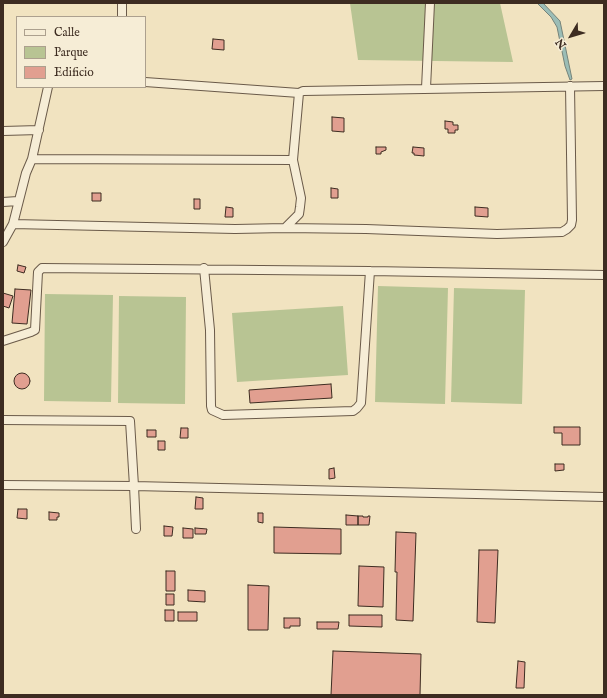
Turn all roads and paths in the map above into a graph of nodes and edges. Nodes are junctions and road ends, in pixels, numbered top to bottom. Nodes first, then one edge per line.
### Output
1 (122, 3) edge
2 (430, 3) edge
3 (122, 16) edge
4 (146, 82) edge
5 (574, 86) junction
6 (604, 86) edge
7 (48, 88) edge
8 (426, 88) junction
9 (299, 93) junction
10 (38, 130) junction
11 (3, 131) edge
12 (32, 159) junction
13 (293, 160) junction
14 (18, 201) junction
15 (3, 202) edge
16 (13, 224) junction
17 (285, 228) junction
18 (3, 242) edge
19 (204, 268) junction
20 (370, 271) junction
21 (604, 275) edge
22 (3, 341) edge
23 (3, 420) edge
24 (3, 485) edge
25 (134, 486) junction
26 (604, 497) edge
27 (136, 529) dead end

1 - 3 street
2 - 8 street
4 - 9 street
5 - 6 street
5 - 8 street
5 - 17 street
7 - 10 street
8 - 9 street
9 - 13 street
10 - 11 street
10 - 12 street
12 - 13 street
12 - 14 street
13 - 17 street
14 - 15 street
14 - 16 street
16 - 17 street
16 - 18 street
19 - 20 street
19 - 20 street
19 - 22 street
20 - 21 street
23 - 25 street
24 - 25 street
25 - 26 street
25 - 27 street

